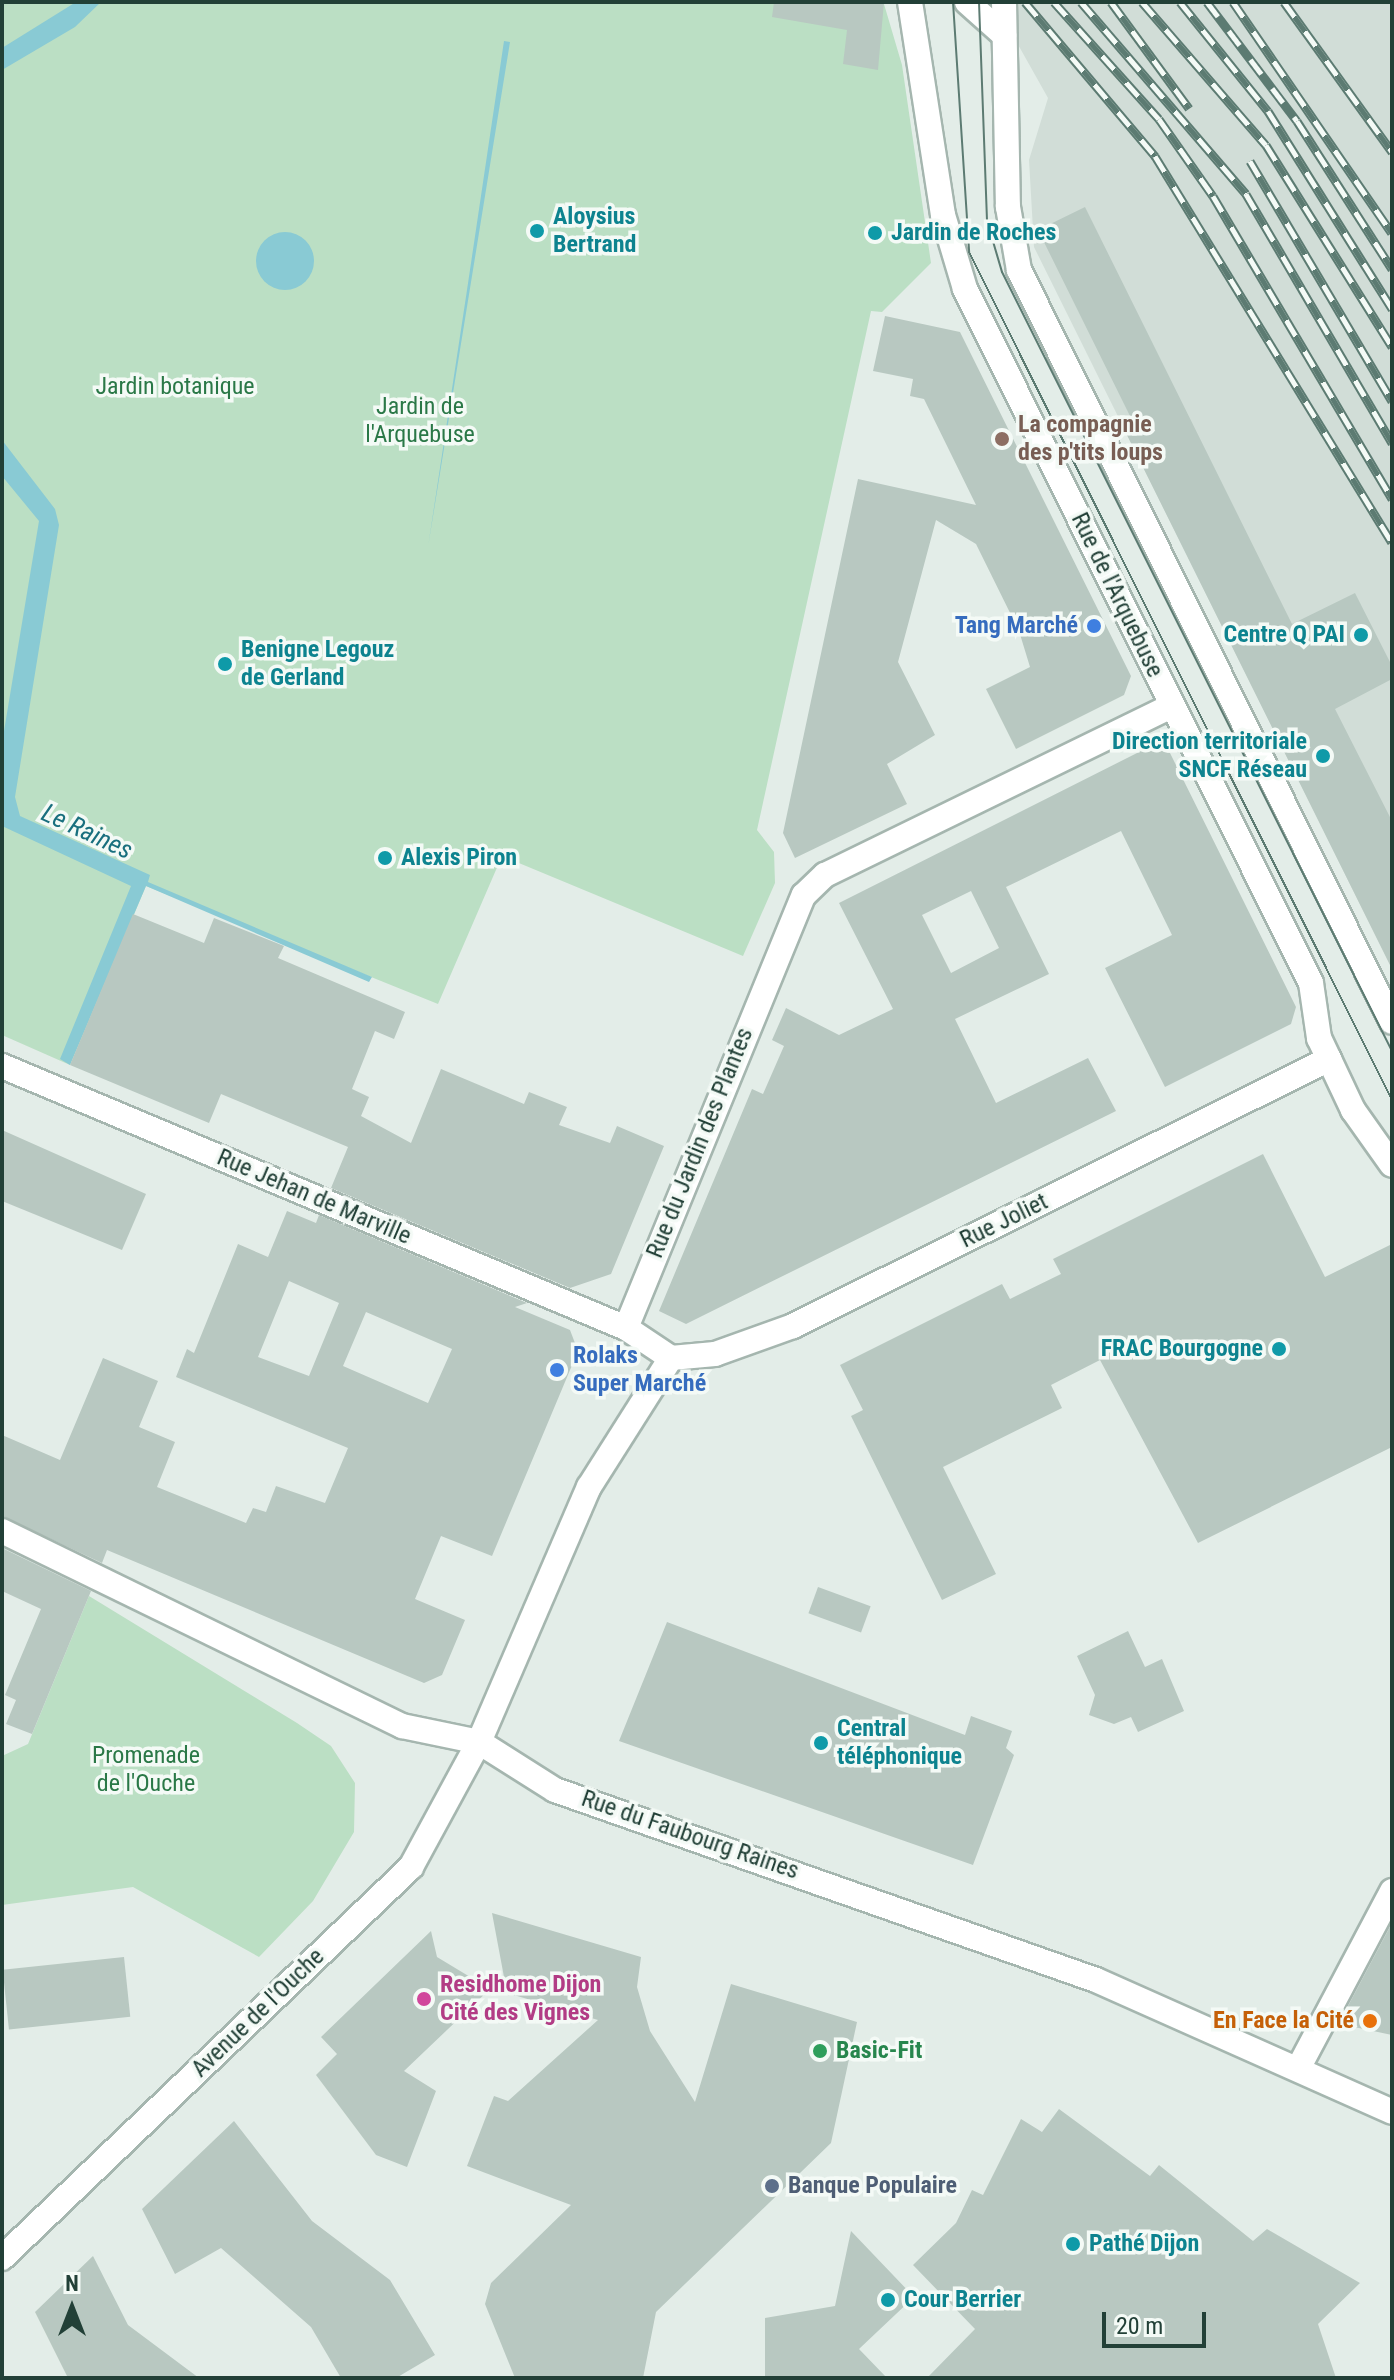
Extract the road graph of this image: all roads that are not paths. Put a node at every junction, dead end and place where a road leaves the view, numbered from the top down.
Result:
1 (910, 2) edge
2 (967, 2) edge
3 (1004, 2) edge
4 (1004, 35) junction
5 (1172, 706) junction
6 (1392, 1022) edge
7 (1329, 1059) junction
8 (2, 1066) edge
9 (1392, 1165) edge
10 (626, 1328) junction
11 (671, 1358) junction
12 (2, 1531) edge
13 (479, 1742) junction
14 (1392, 1891) edge
15 (1300, 2065) junction
16 (1392, 2112) edge
17 (2, 2258) edge

1 - 5 street, Rue de l'Arquebuse
2 - 4 street
3 - 4 street
4 - 6 street
5 - 7 street, Rue de l'Arquebuse
5 - 10 street, Rue du Jardin des Plantes
7 - 9 street, Rue de l'Arquebuse
7 - 11 street, Rue Joliet
8 - 10 street, Rue Jehan de Marville
10 - 11 street
11 - 13 street
12 - 13 street, Rue du Faubourg Raines
13 - 15 street, Rue du Faubourg Raines
13 - 17 street, Avenue de l'Ouche
14 - 15 street
15 - 16 street, Rue du Faubourg Raines

